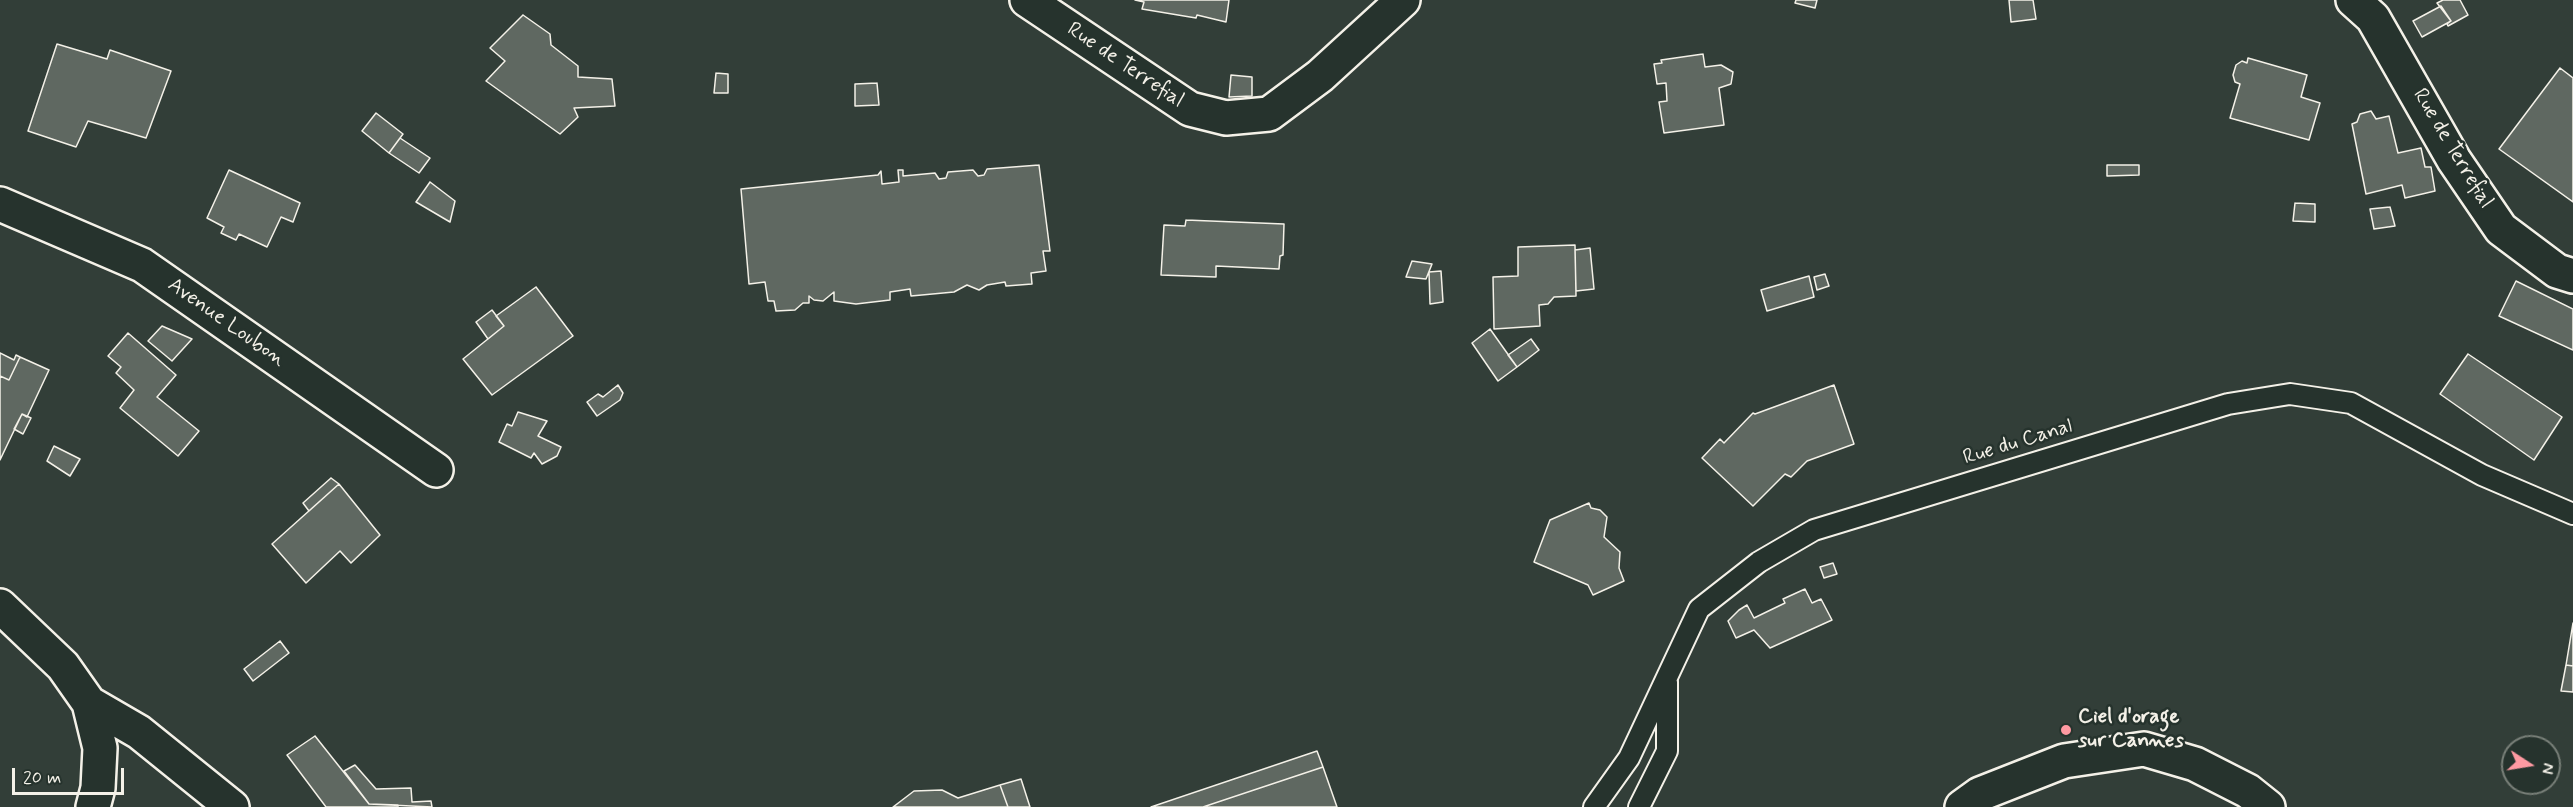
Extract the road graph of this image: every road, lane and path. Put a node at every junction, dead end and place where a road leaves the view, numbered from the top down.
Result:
1 (1027, 0) edge
2 (1403, 0) edge
3 (2353, 0) edge
4 (0, 204) edge
5 (2573, 276) edge
6 (436, 470) dead end
7 (2573, 514) edge
8 (0, 606) edge
9 (1667, 676) junction
10 (89, 704) junction
11 (2251, 802) edge
12 (93, 807) edge
13 (232, 807) edge
14 (1594, 807) edge
15 (1639, 807) edge
16 (1962, 807) edge

1 - 2 street, Rue de Terrefial
3 - 5 street, Rue de Terrefial
4 - 6 street, Avenue Loubon
7 - 9 lane, Rue du Canal
8 - 10 street
9 - 14 lane, Rue du Canal
9 - 15 lane
10 - 12 street
10 - 13 street
11 - 16 street

